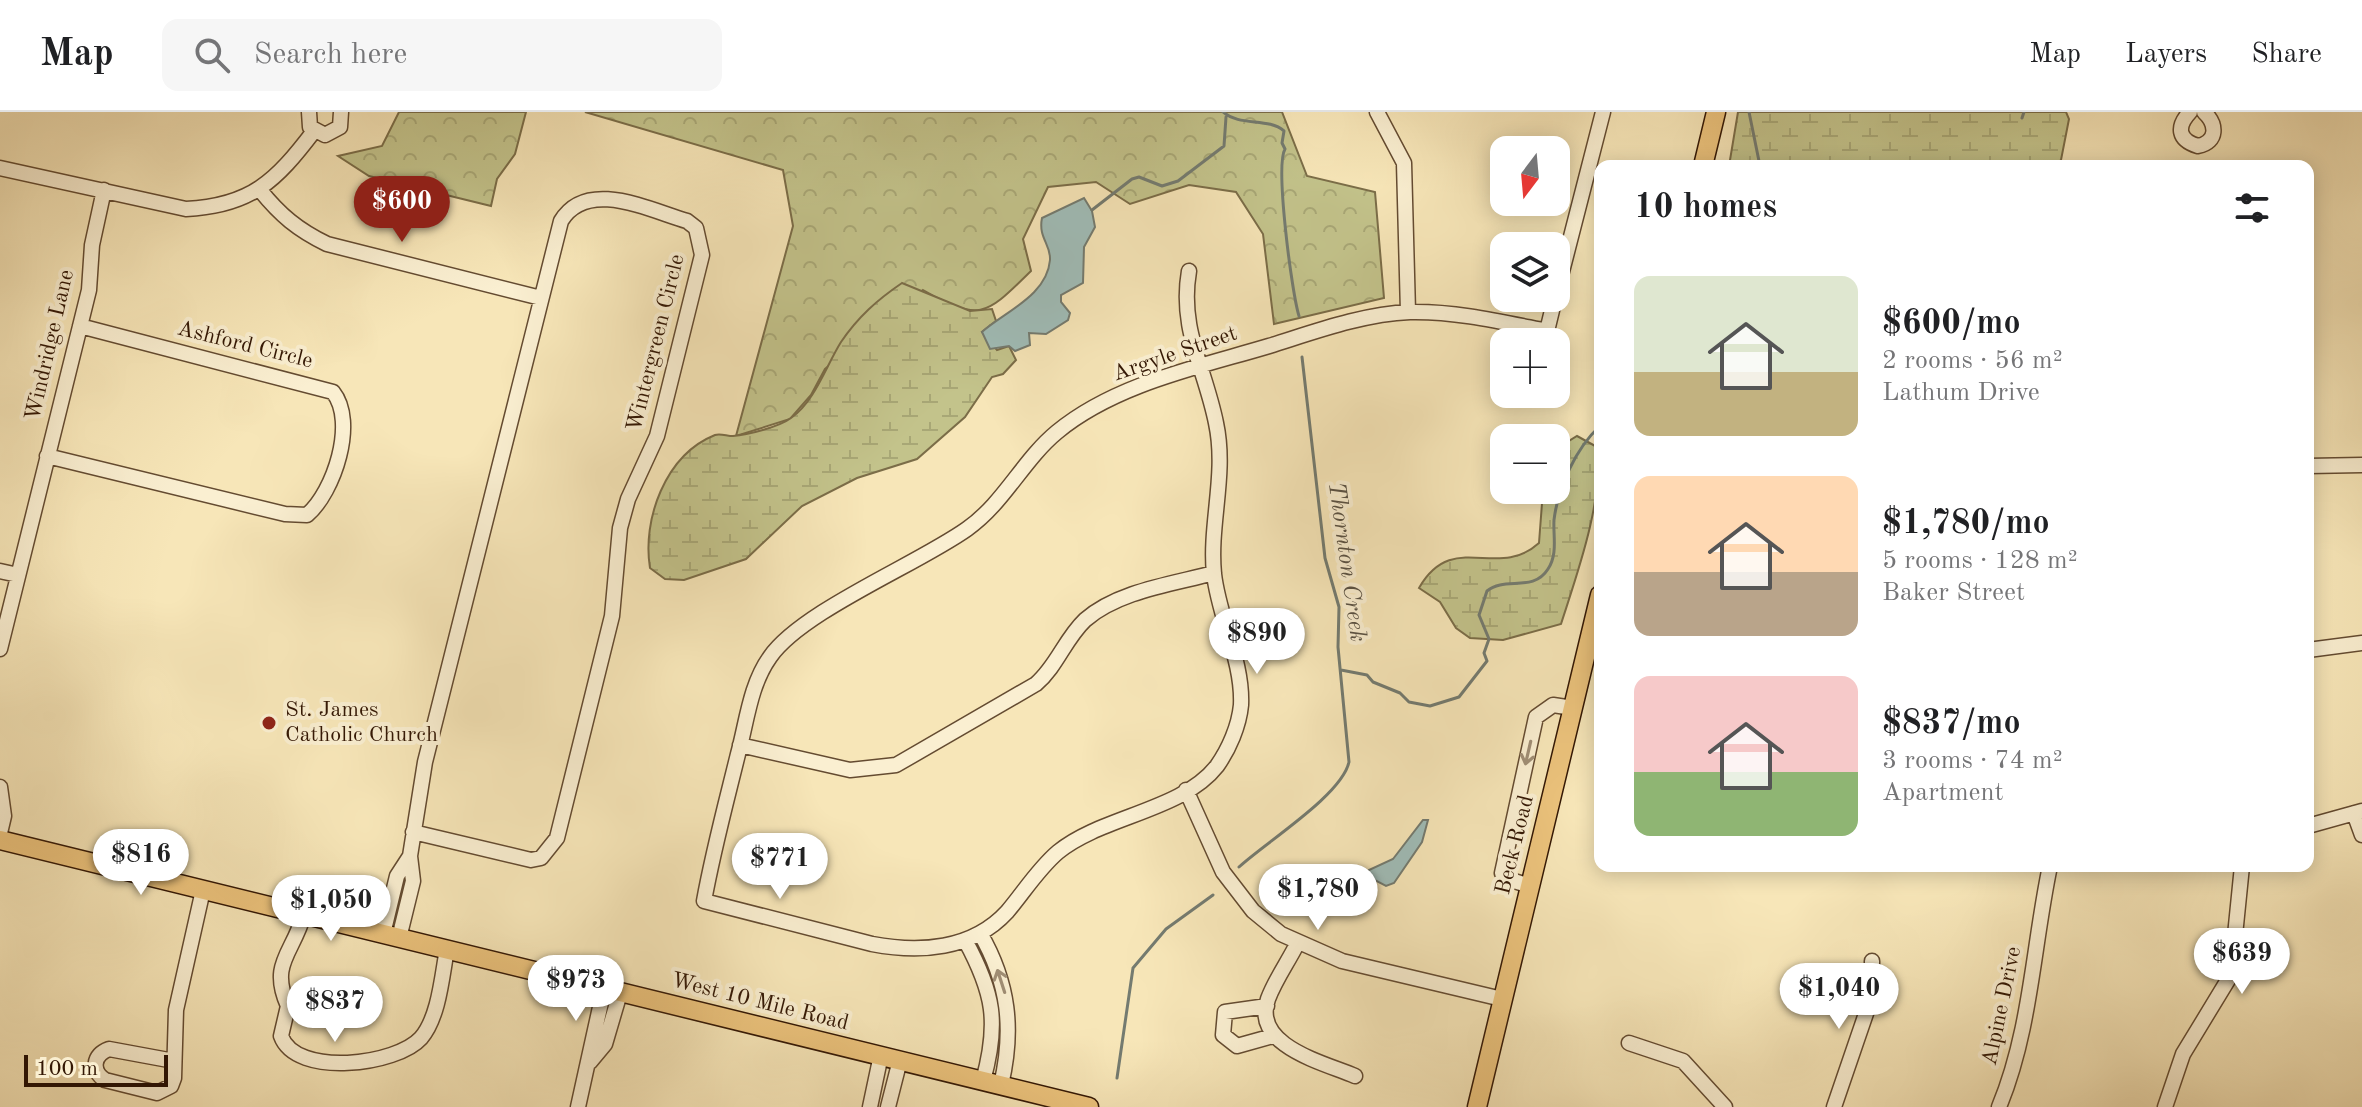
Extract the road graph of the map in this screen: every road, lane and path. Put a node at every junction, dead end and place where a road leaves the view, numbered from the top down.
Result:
1 (309, 112) edge
2 (341, 112) edge
3 (1377, 112) edge
4 (1603, 112) edge
5 (1716, 112) edge
6 (2190, 112) edge
7 (2204, 112) edge
8 (314, 131) junction
9 (1704, 160) edge
10 (0, 168) edge
11 (104, 190) junction
12 (260, 190) junction
13 (1570, 242) edge
14 (1189, 271) dead end
15 (541, 298) junction
16 (1408, 312) junction
17 (1552, 312) edge
18 (80, 326) junction
19 (1200, 367) junction
20 (47, 456) junction
21 (2362, 465) edge
22 (2314, 466) edge
23 (0, 571) edge
24 (1214, 573) junction
25 (18, 575) junction
26 (1594, 639) edge
27 (2362, 643) edge
28 (0, 649) edge
29 (2314, 649) edge
30 (1573, 708) junction
31 (740, 745) junction
32 (0, 787) edge
33 (1186, 790) junction
34 (2358, 812) edge
35 (2314, 824) edge
36 (413, 832) junction
37 (0, 833) edge
38 (2362, 835) edge
39 (0, 840) edge
40 (2049, 872) edge
41 (2241, 872) edge
42 (1530, 886) junction
43 (203, 890) junction
44 (304, 914) junction
45 (980, 933) junction
46 (391, 936) junction
47 (965, 940) junction
48 (1297, 944) junction
49 (447, 949) junction
50 (1872, 961) dead end
51 (612, 991) junction
52 (1502, 999) junction
53 (1267, 1006) junction
54 (1002, 1016) junction
55 (1273, 1036) junction
56 (1629, 1043) dead end
57 (881, 1055) junction
58 (900, 1060) junction
59 (174, 1061) junction
60 (1355, 1076) dead end
61 (992, 1083) junction
62 (578, 1107) edge
63 (870, 1107) edge
64 (888, 1107) edge
65 (1089, 1107) edge
66 (1477, 1107) edge
67 (1725, 1107) edge
68 (1834, 1107) edge
69 (1999, 1107) edge
70 (2165, 1107) edge

1 - 8 street
2 - 8 street
3 - 16 street
4 - 13 street, Argyle Street
5 - 9 main road
6 - 7 street
8 - 12 street
10 - 11 street
11 - 12 street
11 - 18 street, Windridge Lane
12 - 15 street
14 - 19 street
15 - 36 street, Wintergreen Circle
15 - 36 street, Wintergreen Circle
16 - 17 street, Argyle Street
16 - 19 street, Argyle Street
18 - 20 street, Windridge Lane
18 - 20 street, Ashford Circle
19 - 24 street
19 - 31 street, Argyle Street
20 - 25 street, Windridge Lane
21 - 22 street
23 - 25 street
24 - 31 street
24 - 33 street
25 - 28 street, Windridge Lane
26 - 30 main road, Beck Road
27 - 29 street
30 - 42 main road, Beck Road
30 -> 42 street
31 - 47 street, Argyle Street
32 - 37 street
33 - 45 street
33 - 48 street
34 - 35 street
34 - 38 street
36 - 46 street, Wintergreen Circle
39 - 43 main road, West 10 Mile Road
40 - 69 street, Alpine Drive
41 - 70 street
42 - 52 main road, Beck Road
43 - 44 main road, West 10 Mile Road
43 - 59 street
44 - 46 main road, West 10 Mile Road
44 - 49 street
45 - 47 street
54 -> 45 street
46 - 49 main road, West 10 Mile Road
47 - 54 street
48 - 52 street
48 - 53 street
49 - 51 main road, West 10 Mile Road
50 - 68 street
51 - 57 main road, West 10 Mile Road
51 - 62 street
52 - 66 main road, Beck Road
53 - 55 street
53 - 55 street
54 - 61 street
55 - 60 street
56 - 67 street
57 - 58 main road, West 10 Mile Road
57 - 63 street
58 - 61 main road, West 10 Mile Road
58 - 64 street
59 - 59 street
61 - 65 main road, West 10 Mile Road

